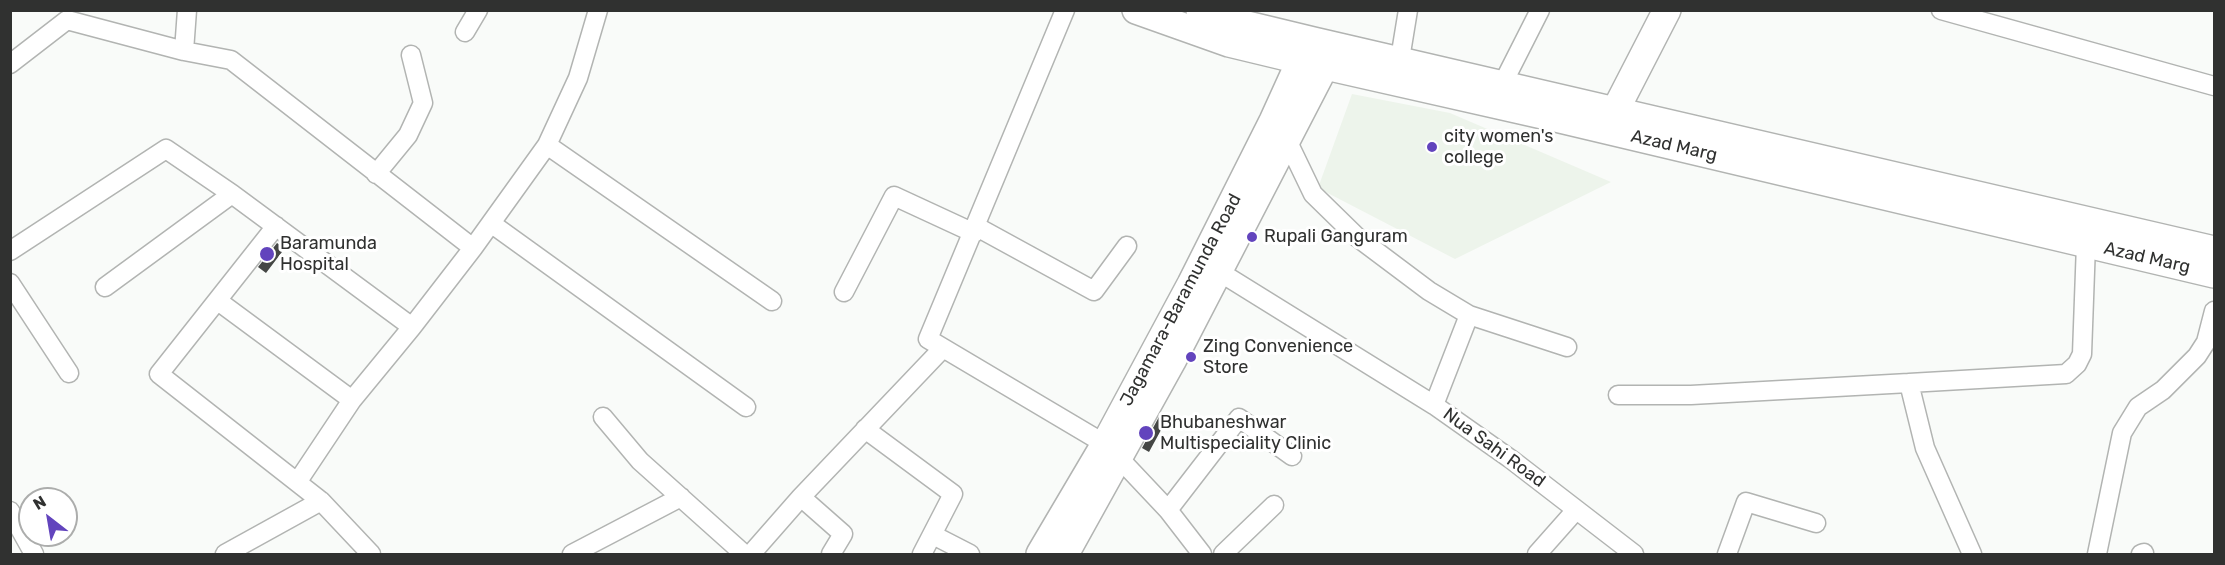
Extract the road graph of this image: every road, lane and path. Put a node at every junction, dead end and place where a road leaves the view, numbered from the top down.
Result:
1 (187, 10) edge
2 (478, 10) edge
3 (598, 10) edge
4 (1065, 10) edge
5 (1136, 10) edge
6 (1200, 10) edge
7 (1408, 10) edge
8 (1416, 10) edge
9 (1540, 10) edge
10 (1667, 10) edge
11 (1941, 10) edge
12 (465, 32) dead end
13 (1402, 48) junction
14 (184, 51) junction
15 (1318, 53) junction
16 (411, 55) dead end
17 (10, 64) edge
18 (1503, 84) junction
19 (2214, 86) edge
20 (1615, 111) junction
21 (1287, 140) junction
22 (547, 145) junction
23 (376, 174) junction
24 (232, 194) junction
25 (492, 224) junction
26 (276, 226) junction
27 (975, 230) junction
28 (2086, 244) junction
29 (1127, 246) dead end
30 (473, 248) junction
31 (2214, 250) edge
32 (10, 251) edge
33 (1218, 271) junction
34 (2214, 274) edge
35 (10, 283) edge
36 (105, 288) dead end
37 (844, 292) dead end
38 (218, 301) junction
39 (772, 301) dead end
40 (2214, 311) edge
41 (1468, 315) junction
42 (412, 327) junction
43 (1567, 347) dead end
44 (943, 348) junction
45 (2210, 349) edge
46 (69, 373) dead end
47 (1909, 383) junction
48 (1618, 395) dead end
49 (352, 400) junction
50 (1434, 405) junction
51 (746, 407) dead end
52 (603, 417) dead end
53 (865, 429) junction
54 (1112, 451) junction
55 (1292, 456) dead end
56 (298, 481) junction
57 (681, 497) junction
58 (801, 497) junction
59 (321, 501) junction
60 (1274, 505) dead end
61 (1168, 510) junction
62 (1576, 510) junction
63 (10, 511) edge
64 (1816, 523) dead end
65 (933, 535) junction
66 (970, 554) edge
67 (34, 555) edge
68 (225, 555) edge
69 (371, 555) edge
70 (572, 555) edge
71 (744, 555) edge
72 (751, 555) edge
73 (831, 555) edge
74 (922, 555) edge
75 (1040, 555) edge
76 (1065, 555) edge
77 (1202, 555) edge
78 (1223, 555) edge
79 (1537, 555) edge
80 (1634, 555) edge
81 (1727, 555) edge
82 (1972, 555) edge
83 (2097, 555) edge

1 - 14 street
2 - 12 street
3 - 22 street
4 - 27 street
5 - 15 street, Azad Marg
6 - 15 street, Azad Marg
7 - 13 street
8 - 13 street
9 - 18 street
10 - 20 street
11 - 19 street
13 - 15 street, Azad Marg
13 - 18 street, Azad Marg
14 - 17 street
14 - 23 street
15 - 21 street, Jagamara-Baramunda Road
15 - 28 street, Azad Marg
15 - 54 street, Jagamara-Baramunda Road
16 - 23 street
18 - 20 street, Azad Marg
20 - 31 street, Azad Marg
21 - 33 street, Jagamara-Baramunda Road
21 - 41 street
22 - 25 street
22 - 39 street
23 - 30 street
24 - 26 street
24 - 32 street
24 - 36 street
25 - 30 street
25 - 51 street
26 - 38 street
26 - 42 street
27 - 29 street
27 - 37 street
27 - 44 street
28 - 34 street, Azad Marg
28 - 47 street
30 - 42 street
33 - 50 street
33 - 54 street, Jagamara-Baramunda Road
35 - 46 street
38 - 49 street
38 - 56 street
40 - 45 street
41 - 43 street
41 - 50 street, Nua Sahi Road
42 - 49 street
44 - 53 street
44 - 54 street
45 - 83 street
47 - 48 street
47 - 82 street
49 - 56 street
50 - 62 street, Nua Sahi Road
52 - 57 street
53 - 58 street
53 - 65 street
54 - 61 street
54 - 75 street, Jagamara-Baramunda Road
54 - 76 street, Jagamara-Baramunda Road
55 - 61 street
56 - 59 street
57 - 70 street
57 - 71 street
58 - 72 street
58 - 73 street
59 - 68 street
59 - 69 street
60 - 78 street
61 - 77 street
62 - 79 street
62 - 80 street, Nua Sahi Road
63 - 67 street
64 - 81 street
65 - 66 street
65 - 74 street

